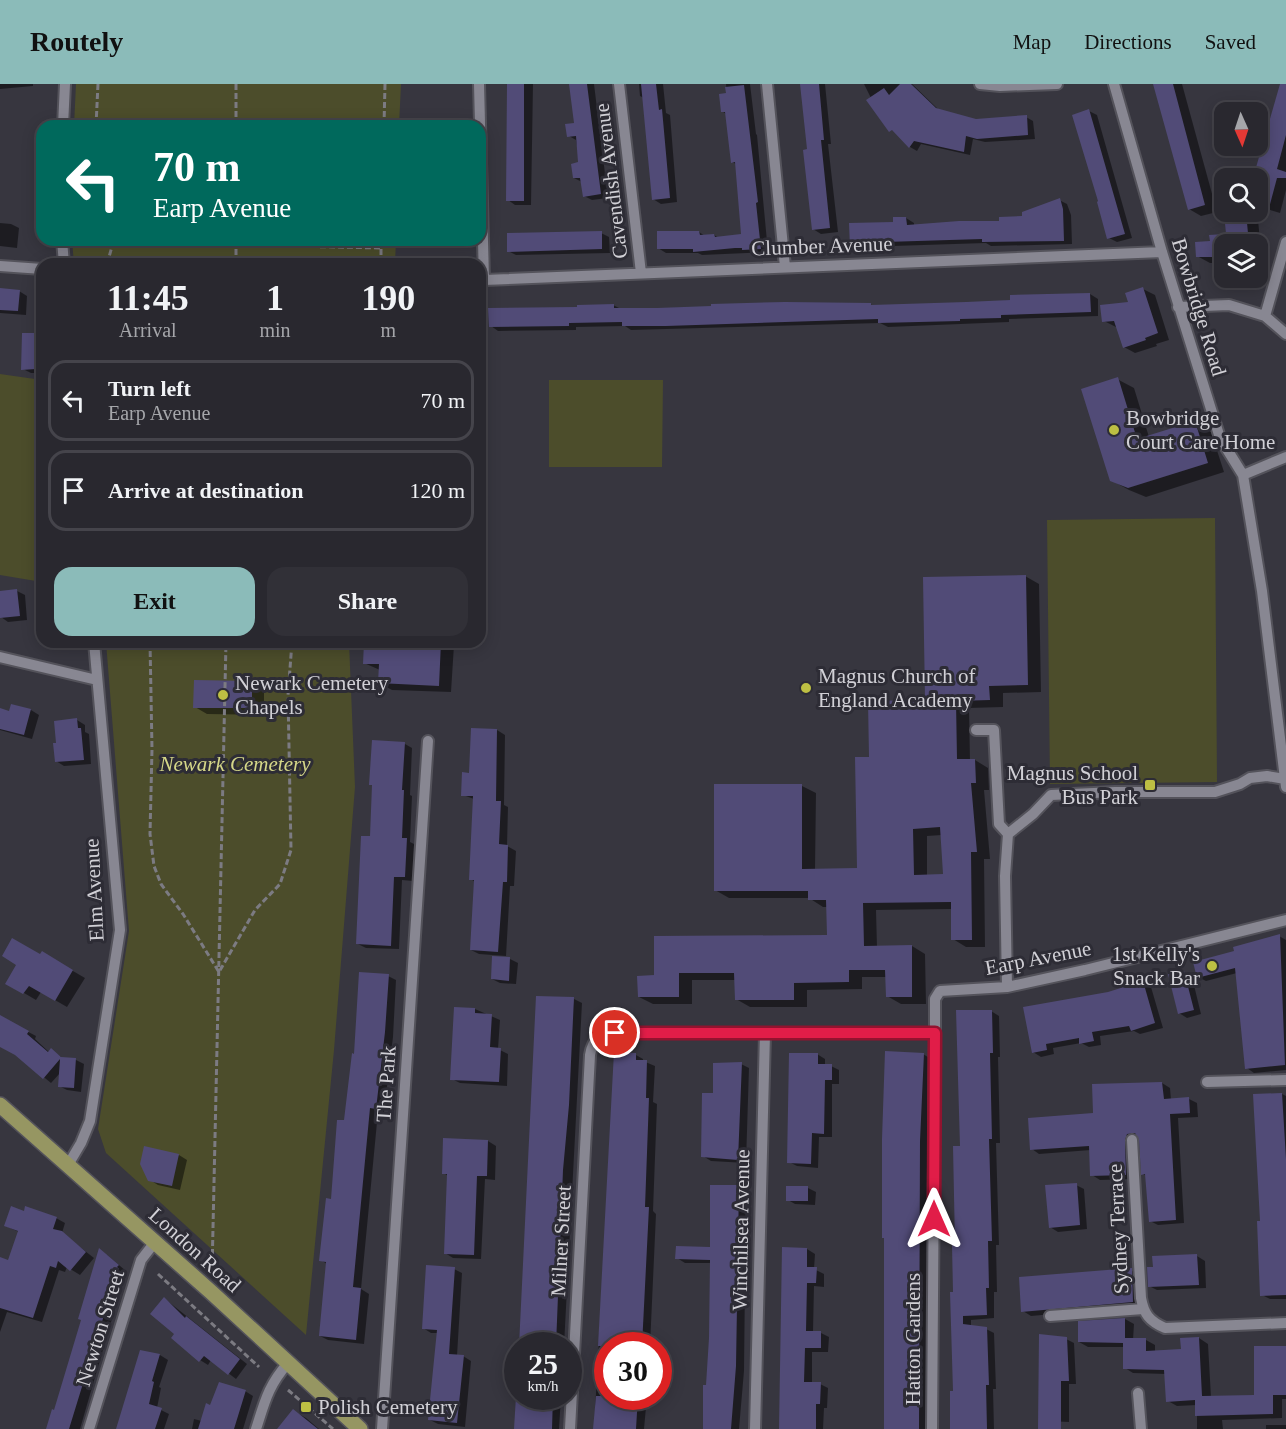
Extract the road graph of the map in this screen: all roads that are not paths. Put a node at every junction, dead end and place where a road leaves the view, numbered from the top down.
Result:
1 (65, 84) edge
2 (479, 84) edge
3 (619, 84) edge
4 (767, 84) edge
5 (980, 84) edge
6 (1057, 84) edge
7 (1114, 84) edge
8 (63, 120) edge
9 (480, 120) edge
10 (1286, 242) edge
11 (1162, 252) junction
12 (0, 266) edge
13 (785, 267) junction
14 (36, 269) edge
15 (641, 273) junction
16 (486, 280) edge
17 (1178, 307) junction
18 (1265, 316) junction
19 (1286, 334) edge
20 (1286, 457) edge
21 (1243, 475) junction
22 (94, 648) edge
23 (0, 657) edge
24 (97, 680) junction
25 (976, 729) dead end
26 (428, 741) dead end
27 (1286, 783) edge
28 (1008, 834) junction
29 (1286, 920) edge
30 (1007, 987) junction
31 (765, 1033) junction
32 (935, 1033) junction
33 (1286, 1080) edge
34 (1207, 1082) dead end
35 (0, 1105) edge
36 (1132, 1140) dead end
37 (68, 1165) junction
38 (154, 1242) junction
39 (1143, 1309) junction
40 (1050, 1316) dead end
41 (1286, 1323) edge
42 (288, 1363) junction
43 (1138, 1393) dead end
44 (89, 1429) edge
45 (256, 1429) edge
46 (360, 1429) edge
47 (382, 1429) edge
48 (570, 1429) edge
49 (755, 1429) edge
50 (932, 1429) edge
51 (1141, 1429) edge

1 - 8 street
2 - 9 street, Clumber Avenue
3 - 15 street, Cavendish Avenue
4 - 13 street
5 - 6 street
7 - 11 street, Bowbridge Road
10 - 18 street
11 - 13 street, Clumber Avenue
11 - 17 street, Bowbridge Road
12 - 14 street
13 - 15 street, Clumber Avenue
15 - 16 street, Clumber Avenue
17 - 18 street
17 - 21 street, Bowbridge Road
18 - 19 street
20 - 21 street
21 - 27 street, Bowbridge Road
22 - 24 street, Elm Avenue
23 - 24 street
24 - 37 street, Elm Avenue
25 - 28 street
26 - 47 street, The Park
27 - 28 street
28 - 30 street
29 - 30 street, Earp Avenue
30 - 32 street, Earp Avenue
31 - 32 street
31 - 48 street, Milner Street
31 - 49 street, Winchilsea Avenue
32 - 50 street, Hatton Gardens
33 - 34 street
35 - 37 main road, London Road
36 - 39 street, Sydney Terrace
37 - 38 main road, London Road
38 - 42 main road, London Road
38 - 44 street, Newton Street
39 - 40 street
39 - 41 street, Sydney Terrace
42 - 45 street
42 - 46 main road, London Road
43 - 51 street

